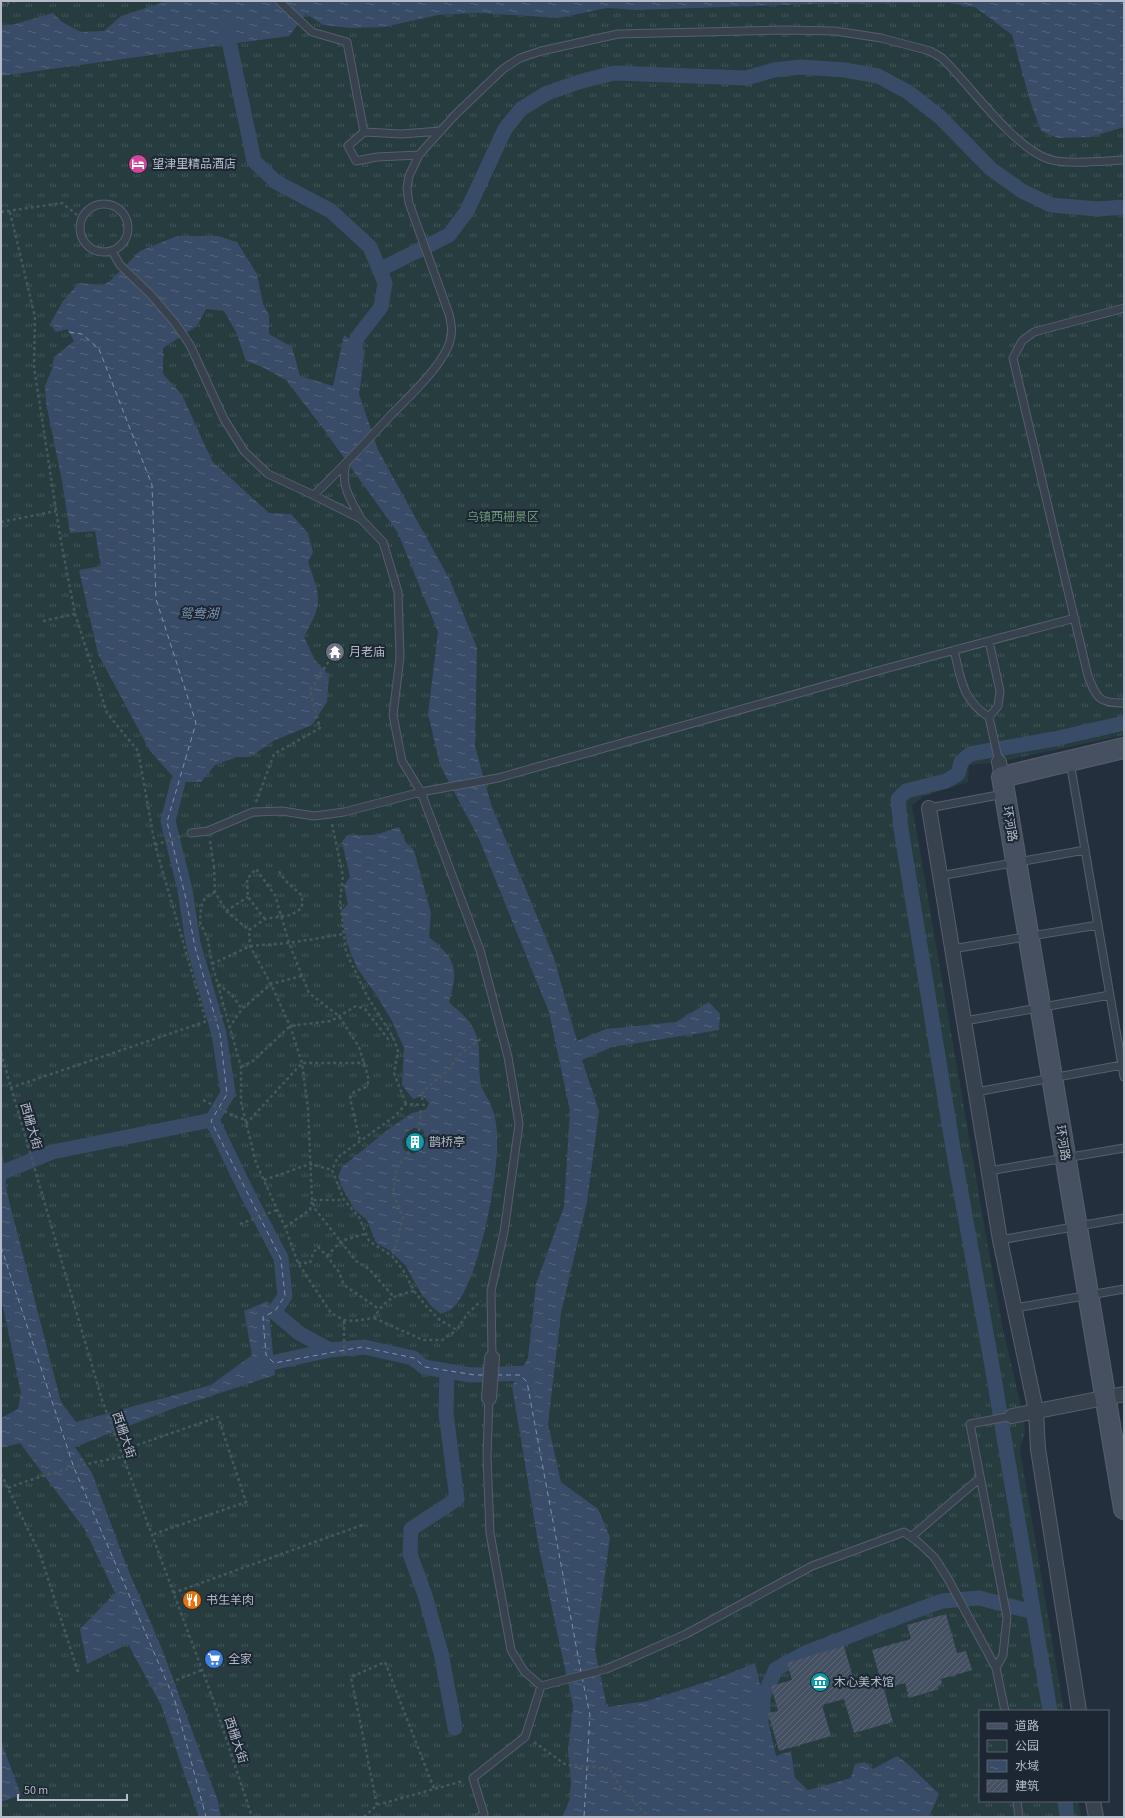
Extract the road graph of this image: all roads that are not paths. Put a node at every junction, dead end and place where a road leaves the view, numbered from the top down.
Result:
1 (279, 1) edge
2 (441, 131) junction
3 (364, 132) junction
4 (419, 155) junction
5 (1124, 160) edge
6 (112, 251) junction
7 (1124, 308) edge
8 (346, 464) junction
9 (314, 495) junction
10 (362, 519) junction
11 (1075, 618) junction
12 (989, 641) junction
13 (954, 650) junction
14 (1124, 703) edge
15 (989, 717) junction
16 (1124, 748) edge
17 (1070, 761) junction
18 (1002, 778) junction
19 (421, 792) junction
20 (929, 808) joint
21 (190, 833) road end
22 (1085, 850) junction
23 (1016, 863) junction
24 (940, 876) junction
25 (1098, 925) junction
26 (1028, 936) junction
27 (952, 948) junction
28 (1110, 995) junction
29 (1040, 1008) junction
30 (965, 1021) junction
31 (1122, 1065) junction
32 (1124, 1077) edge
33 (1052, 1078) junction
34 (976, 1092) junction
35 (1124, 1148) edge
36 (1065, 1158) junction
37 (989, 1171) junction
38 (1124, 1218) edge
39 (1076, 1226) junction
40 (1000, 1240) junction
41 (1124, 1289) edge
42 (1088, 1295) junction
43 (1014, 1308) junction
44 (492, 1358) joint
45 (1114, 1396) edge
46 (489, 1398) joint
47 (1036, 1411) junction
48 (1012, 1416) joint
49 (980, 1478) junction
50 (1124, 1509) edge
51 (911, 1537) junction
52 (996, 1668) junction
53 (541, 1686) junction
54 (1005, 1710) edge
55 (1079, 1710) edge
56 (1017, 1802) edge
57 (1093, 1802) edge
58 (479, 1817) edge
59 (1019, 1817) edge
60 (1096, 1817) edge

1 - 3 lane
2 - 3 lane
2 - 4 lane
2 - 5 lane
3 - 4 lane
4 - 8 lane
6 - 6 lane
6 - 9 lane
7 - 11 lane
8 - 9 lane
8 - 10 lane
9 - 10 lane
10 - 19 lane
11 - 12 lane
11 - 14 lane
12 - 13 lane
12 - 15 lane
13 - 15 lane
13 - 19 lane
15 - 18 lane
16 - 17 street
17 - 18 street
17 - 22 lane
18 - 20 lane
18 - 23 street, 环河路
19 - 21 lane
19 - 44 lane
20 - 24 street
22 - 23 lane
22 - 25 lane
23 - 24 lane
23 - 26 street, 环河路
24 - 27 street
25 - 26 lane
25 - 28 lane
26 - 27 lane
26 - 29 street, 环河路
27 - 30 street
28 - 29 lane
28 - 31 lane
29 - 30 lane
29 - 33 street, 环河路
30 - 34 street
31 - 32 lane
31 - 33 lane
33 - 34 lane
33 - 36 street, 环河路
34 - 37 street
35 - 36 lane
36 - 37 lane
36 - 39 street, 环河路
37 - 40 street
38 - 39 lane
39 - 40 lane
39 - 42 street, 环河路
40 - 43 street
41 - 42 lane
42 - 43 lane
42 - 45 street, 环河路
43 - 47 street
44 - 46 street
45 - 47 street
45 - 50 street, 环河路
46 - 53 lane
47 - 48 street
47 - 55 street
48 - 49 lane
49 - 51 lane
49 - 52 lane
51 - 52 lane
51 - 53 lane
52 - 54 lane
53 - 58 lane
56 - 59 lane
57 - 60 street

